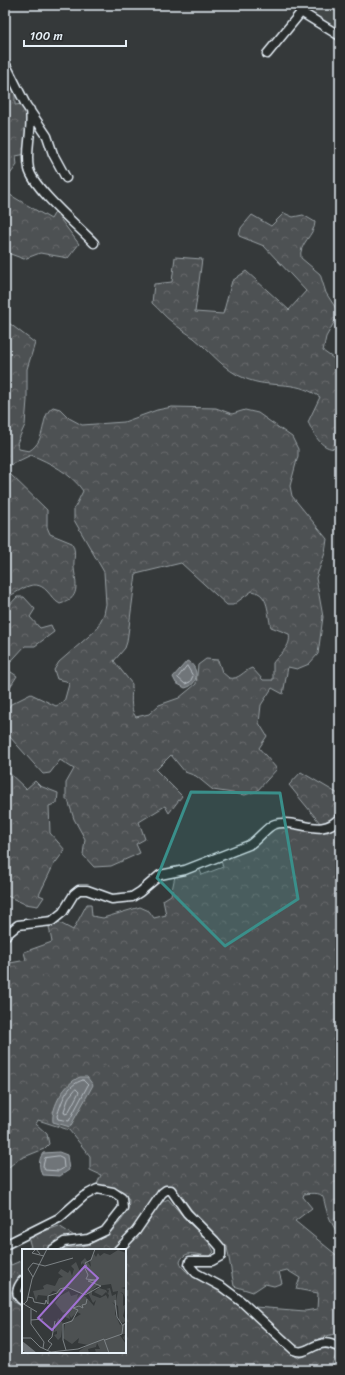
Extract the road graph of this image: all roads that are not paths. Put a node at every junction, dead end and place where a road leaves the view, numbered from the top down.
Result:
1 (304, 8) edge
2 (340, 36) edge
3 (267, 54) dead end
4 (5, 63) edge
5 (30, 110) junction
6 (66, 178) dead end
7 (94, 243) dead end
8 (340, 816) edge
9 (5, 936) edge
10 (5, 1245) edge
11 (54, 1249) edge
12 (119, 1249) edge
13 (22, 1281) edge
14 (22, 1300) edge
15 (340, 1348) edge

1 - 2 street
1 - 3 street
4 - 5 street
5 - 6 street
5 - 7 street
8 - 9 street
10 - 11 street
12 - 15 street
13 - 14 street

